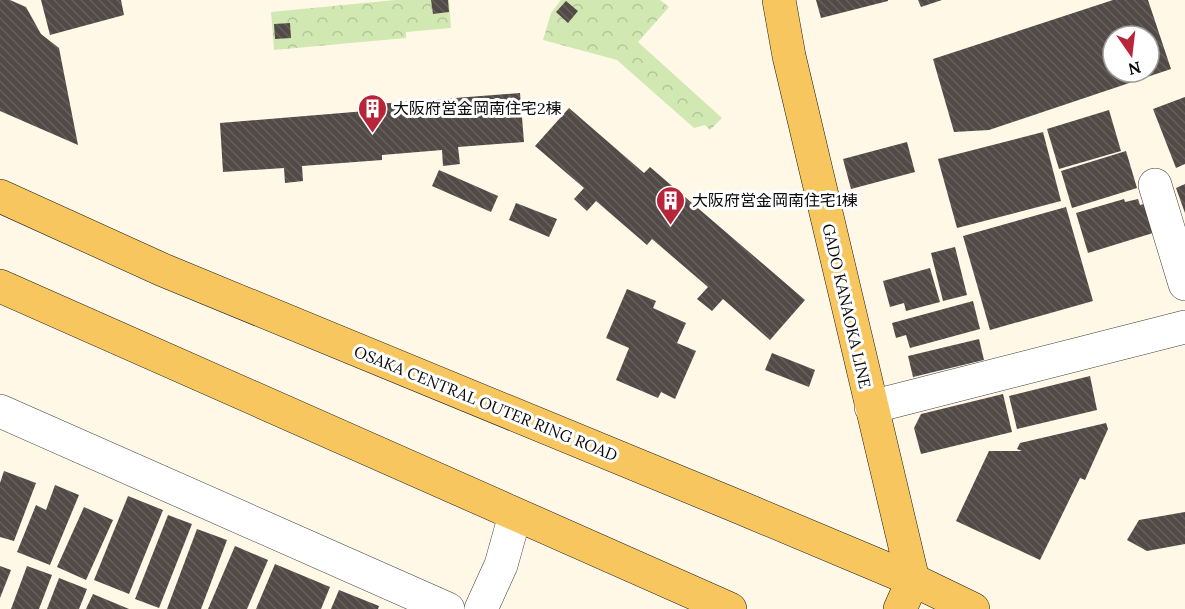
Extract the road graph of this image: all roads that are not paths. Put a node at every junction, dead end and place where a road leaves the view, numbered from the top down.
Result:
1 (779, 0) edge
2 (1155, 185) dead end
3 (0, 196) edge
4 (1185, 284) edge
5 (0, 286) edge
6 (1185, 327) edge
7 (871, 407) junction
8 (0, 411) edge
9 (515, 515) junction
10 (906, 595) edge
11 (448, 609) edge
12 (481, 609) edge
13 (730, 609) edge
14 (973, 609) edge

1 - 7 main road, GADO KANAOKA LINE
2 - 4 street
3 - 10 main road, OSAKA CENTRAL OUTER RING ROAD
5 - 9 main road
6 - 7 street
7 - 10 main road, GADO KANAOKA LINE
8 - 11 street
9 - 12 street
9 - 13 main road
10 - 14 main road, OSAKA CENTRAL OUTER RING ROAD

